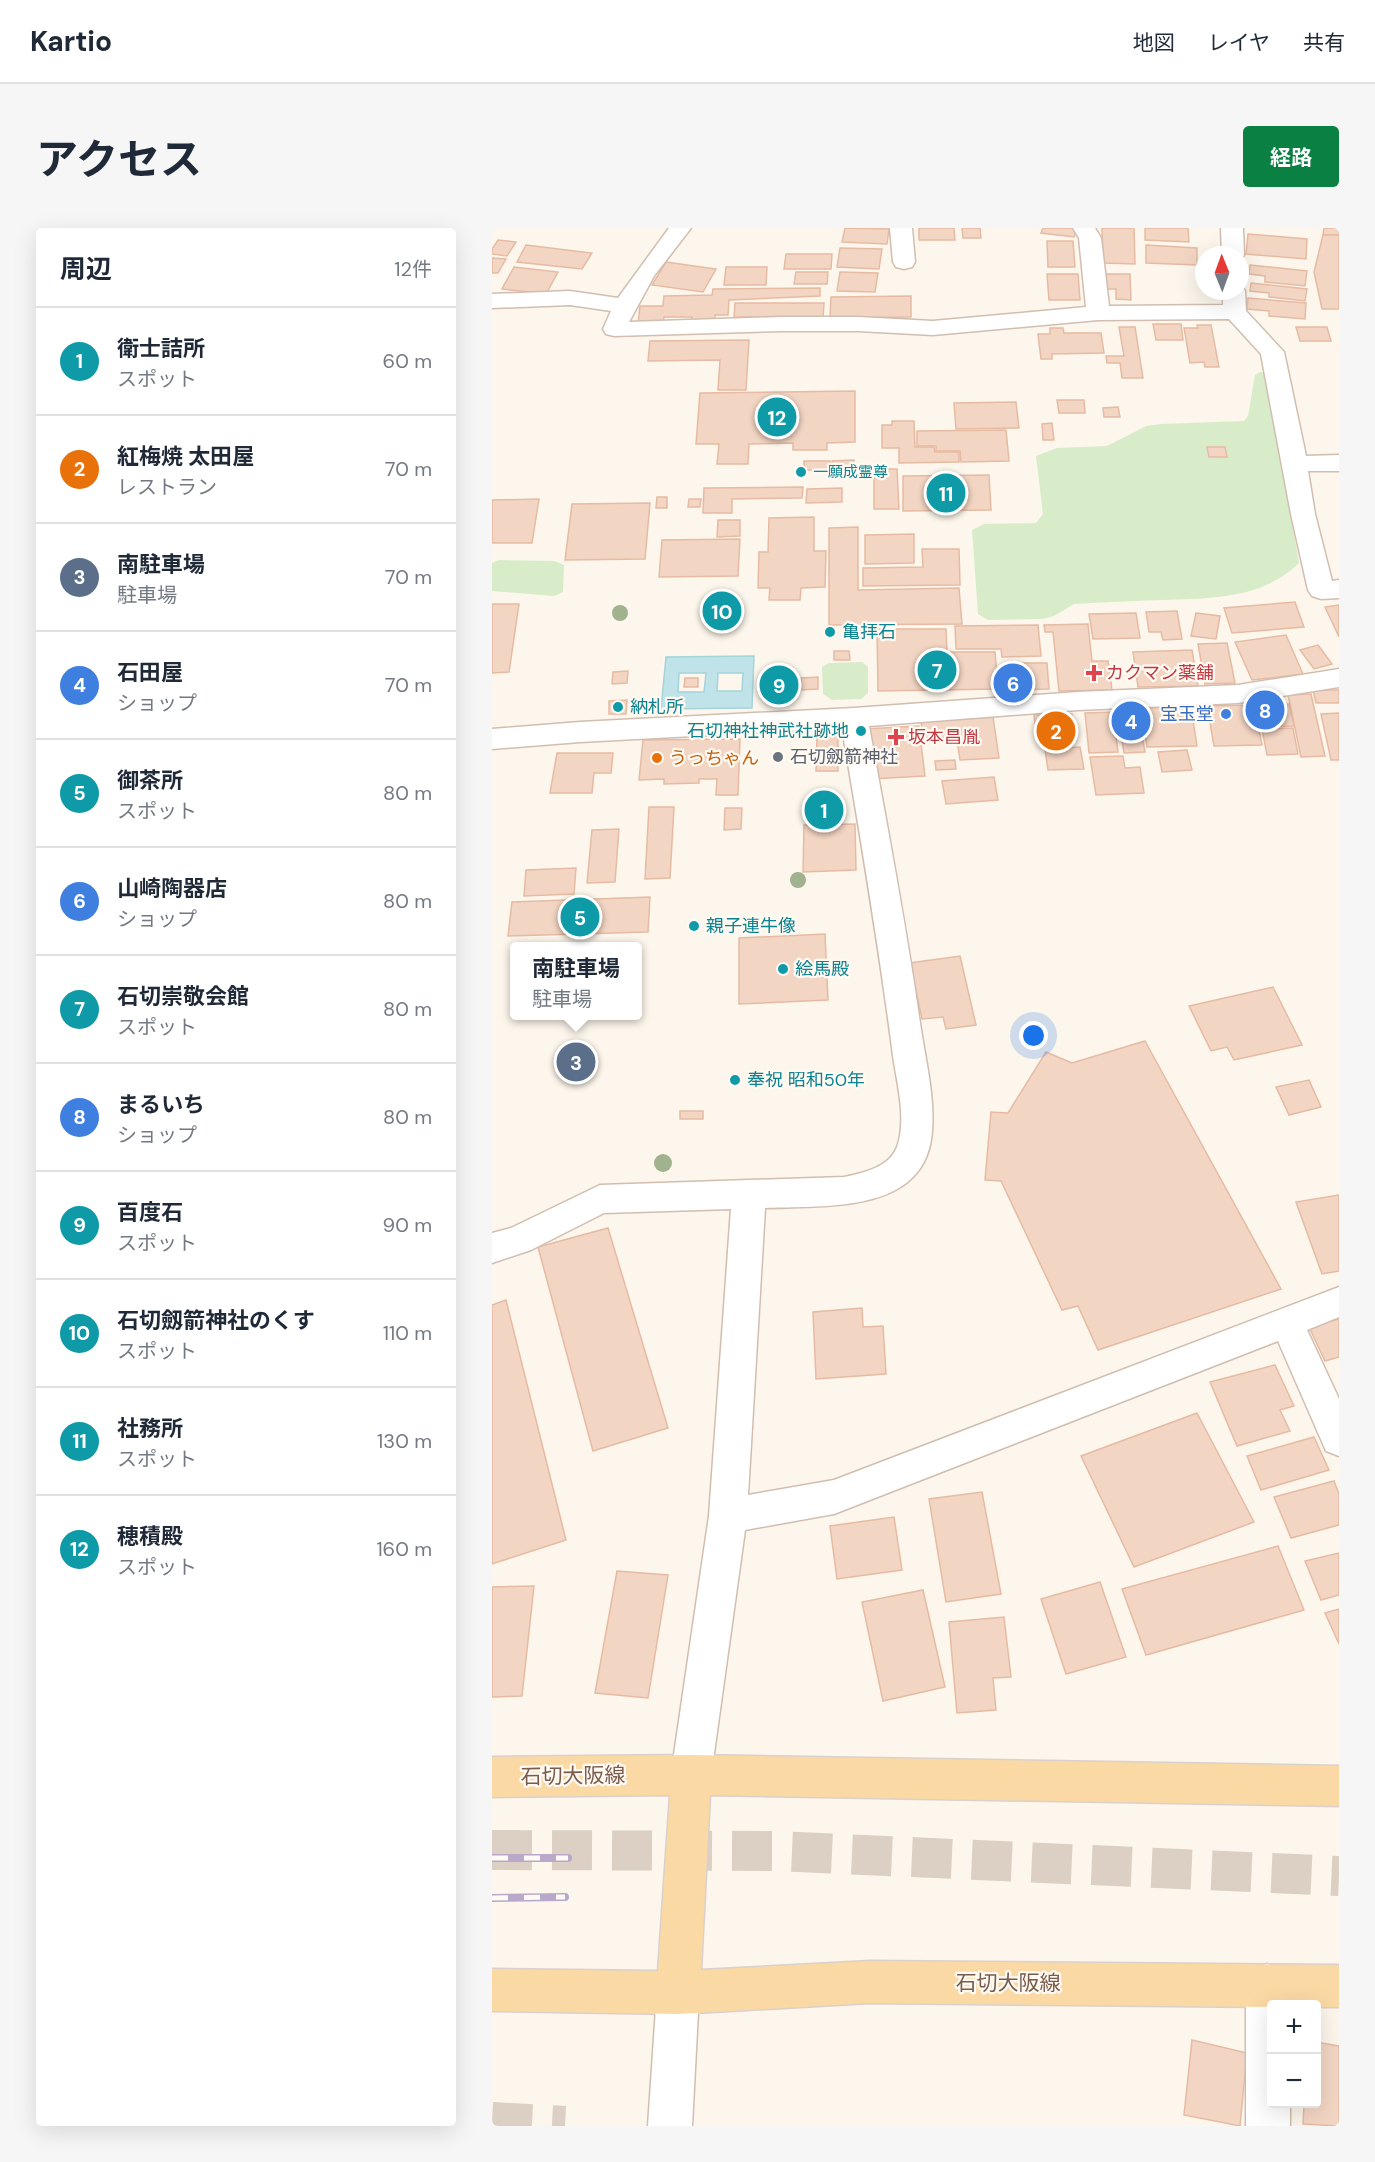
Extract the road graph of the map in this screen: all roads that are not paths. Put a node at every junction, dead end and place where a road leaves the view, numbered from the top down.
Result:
1 (680, 228) edge
2 (901, 228) edge
3 (1084, 228) edge
4 (1232, 228) edge
5 (1233, 246) edge
6 (904, 262) dead end
7 (1234, 301) edge
8 (492, 302) edge
9 (624, 306) junction
10 (1098, 313) junction
11 (1339, 463) edge
12 (1295, 464) junction
13 (1339, 589) edge
14 (1339, 678) edge
15 (854, 718) junction
16 (492, 739) edge
17 (748, 1194) junction
18 (492, 1248) edge
19 (1339, 1302) edge
20 (1287, 1323) junction
21 (1339, 1439) edge
22 (728, 1516) junction
23 (691, 1775) junction
24 (492, 1777) edge
25 (1339, 1786) edge
26 (1267, 1985) junction
27 (1339, 1986) edge
28 (492, 1990) edge
29 (678, 1993) junction
30 (670, 2126) edge
31 (1268, 2126) edge

1 - 9 street
2 - 6 street
3 - 10 street
4 - 5 street
7 - 10 street
7 - 12 street
8 - 9 street
9 - 10 street
11 - 12 street
12 - 13 street
14 - 15 street
15 - 16 street
15 - 17 street
17 - 18 street
17 - 22 street
19 - 20 street
20 - 21 street
20 - 22 street
22 - 23 street
23 - 24 main road, 石切大阪線
23 - 25 main road, 石切大阪線
23 - 29 main road
26 - 27 main road, 石切大阪線
26 - 29 main road, 石切大阪線
26 - 31 street
28 - 29 main road, 石切大阪線
29 - 30 street

